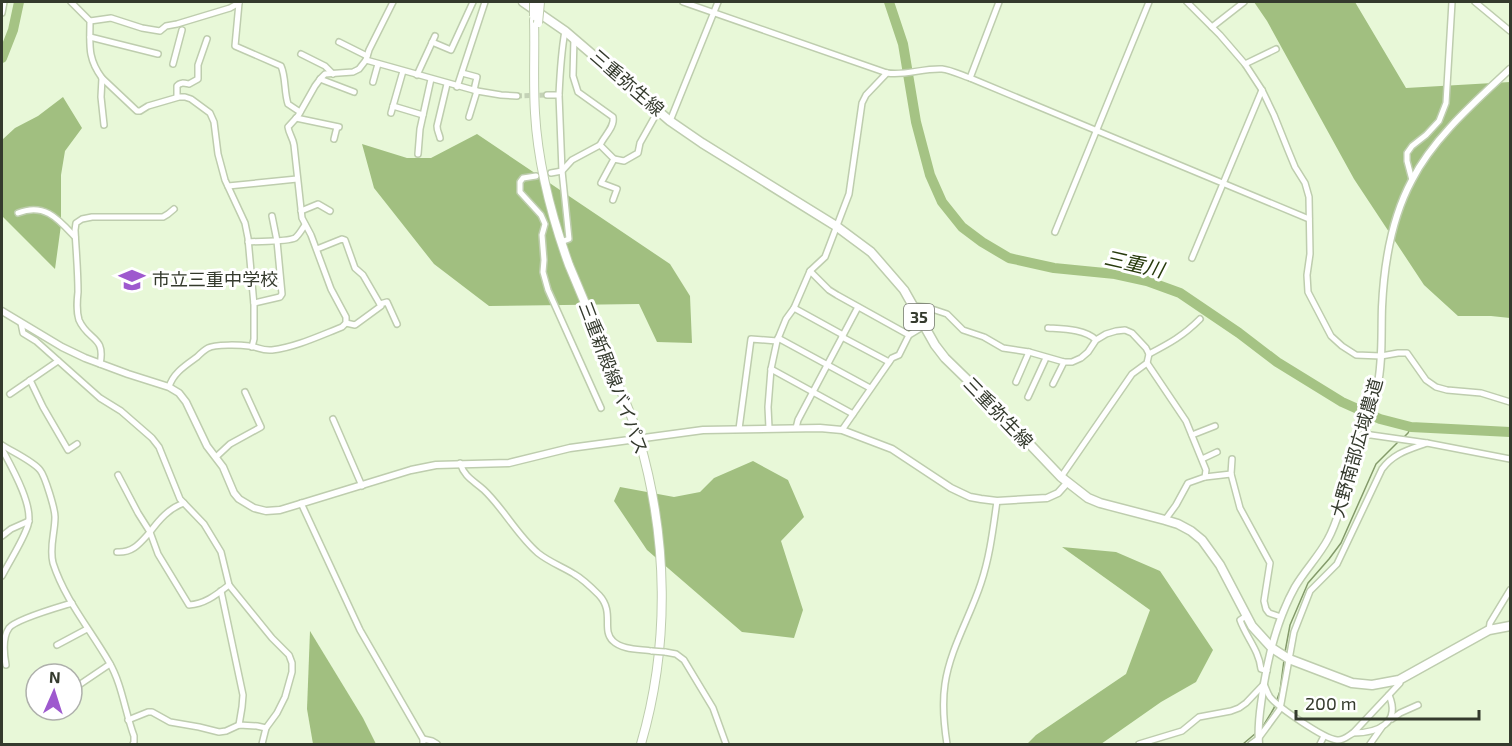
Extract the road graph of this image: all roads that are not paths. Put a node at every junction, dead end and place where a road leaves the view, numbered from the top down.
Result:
1 (4, 2) edge
2 (71, 2) edge
3 (239, 2) edge
4 (393, 2) edge
5 (473, 2) edge
6 (485, 2) edge
7 (523, 2) edge
8 (534, 2) edge
9 (540, 2) edge
10 (683, 2) edge
11 (718, 2) edge
12 (999, 2) edge
13 (1149, 2) edge
14 (1187, 2) edge
15 (1244, 2) edge
16 (1452, 2) edge
17 (1475, 2) edge
18 (2, 12) edge
19 (714, 13) junction
20 (90, 21) junction
21 (536, 22) junction
22 (1212, 27) junction
23 (182, 30) dead end
24 (565, 31) junction
25 (1510, 32) edge
26 (90, 37) junction
27 (574, 38) junction
28 (207, 39) dead end
29 (339, 42) dead end
30 (1276, 49) dead end
31 (158, 54) dead end
32 (301, 54) dead end
33 (367, 58) junction
34 (173, 64) dead end
35 (378, 64) junction
36 (1245, 64) junction
37 (1510, 69) edge
38 (403, 71) junction
39 (462, 73) junction
40 (887, 73) junction
41 (333, 74) junction
42 (417, 75) junction
43 (102, 78) junction
44 (970, 78) junction
45 (320, 79) junction
46 (431, 79) junction
47 (373, 82) dead end
48 (447, 84) junction
49 (458, 87) junction
50 (1262, 90) junction
51 (475, 91) junction
52 (354, 92) dead end
53 (548, 95) tunnel mouth
54 (559, 95) junction
55 (517, 96) tunnel mouth
56 (177, 97) junction
57 (393, 106) junction
58 (658, 111) junction
59 (391, 113) dead end
60 (298, 115) junction
61 (423, 115) junction
62 (469, 117) dead end
63 (670, 121) junction
64 (104, 125) dead end
65 (1095, 131) junction
66 (440, 138) dead end
67 (334, 139) dead end
68 (600, 145) junction
69 (418, 154) dead end
70 (614, 159) junction
71 (562, 171) junction
72 (551, 173) dead end
73 (536, 176) dead end
74 (297, 179) junction
75 (1412, 180) junction
76 (1222, 183) junction
77 (228, 186) junction
78 (613, 200) dead end
79 (174, 209) dead end
80 (301, 211) junction
81 (330, 211) dead end
82 (18, 213) dead end
83 (272, 216) dead end
84 (1309, 219) junction
85 (305, 225) junction
86 (836, 226) junction
87 (1055, 232) dead end
88 (75, 237) junction
89 (277, 241) junction
90 (248, 242) junction
91 (561, 242) junction
92 (316, 249) junction
93 (1192, 258) dead end
94 (810, 271) junction
95 (254, 303) junction
96 (380, 304) junction
97 (914, 306) junction
98 (858, 307) junction
99 (794, 308) junction
100 (2, 311) edge
101 (1200, 319) dead end
102 (21, 323) junction
103 (345, 323) junction
104 (398, 324) dead end
105 (924, 326) junction
106 (1048, 328) dead end
107 (909, 335) junction
108 (843, 336) junction
109 (777, 339) junction
110 (1096, 340) junction
111 (252, 347) junction
112 (1029, 352) junction
113 (1149, 354) junction
114 (1381, 356) junction
115 (1046, 358) junction
116 (58, 361) junction
117 (889, 362) junction
118 (1064, 362) junction
119 (1147, 363) junction
120 (100, 364) junction
121 (827, 364) junction
122 (771, 369) junction
123 (30, 380) junction
124 (1017, 382) dead end
125 (1053, 384) dead end
126 (169, 387) junction
127 (870, 388) junction
128 (245, 392) dead end
129 (812, 392) junction
130 (10, 394) dead end
131 (1028, 397) dead end
132 (1510, 402) edge
133 (601, 408) dead end
134 (853, 414) junction
135 (333, 419) dead end
136 (1215, 426) dead end
137 (769, 428) junction
138 (796, 428) junction
139 (739, 429) junction
140 (843, 430) junction
141 (1365, 431) junction
142 (1192, 435) junction
143 (639, 439) junction
144 (1426, 443) junction
145 (77, 444) dead end
146 (2, 447) edge
147 (1217, 453) dead end
148 (216, 456) junction
149 (1202, 459) junction
150 (1232, 459) dead end
151 (1510, 459) edge
152 (460, 463) junction
153 (118, 474) dead end
154 (1231, 474) junction
155 (1205, 477) junction
156 (1064, 480) junction
157 (362, 486) junction
158 (997, 501) junction
159 (183, 503) junction
160 (301, 503) junction
161 (1165, 520) junction
162 (29, 521) junction
163 (150, 532) junction
164 (2, 536) edge
165 (117, 552) dead end
166 (2, 576) edge
167 (229, 585) junction
168 (1510, 590) edge
169 (221, 591) junction
170 (72, 603) junction
171 (1246, 616) junction
172 (1281, 617) junction
173 (1510, 626) edge
174 (87, 629) junction
175 (1489, 630) junction
176 (57, 645) dead end
177 (1272, 648) junction
178 (1286, 657) junction
179 (110, 664) junction
180 (6, 665) dead end
181 (1267, 671) junction
182 (1399, 680) junction
183 (84, 682) edge
184 (1264, 684) junction
185 (1389, 695) junction
186 (1418, 705) dead end
187 (1280, 706) junction
188 (128, 720) junction
189 (1390, 720) junction
190 (239, 725) junction
191 (1382, 726) junction
192 (266, 728) junction
193 (1353, 733) junction
194 (1324, 736) junction
195 (423, 742) edge
196 (1259, 742) edge
197 (132, 744) edge
198 (262, 744) edge
199 (437, 744) edge
200 (641, 744) edge
201 (726, 744) edge
202 (947, 744) edge
203 (1139, 744) edge
204 (1251, 744) edge
205 (1320, 744) edge
206 (1370, 744) edge

1 - 18 street
2 - 20 street
3 - 20 street
3 - 60 street
4 - 33 street
5 - 42 street
6 - 39 street
7 - 24 main road, 三重弥生線 / 35
8 - 21 main road, 三重新殿線バイパス, bridge
9 - 21 main road, 三重新殿線バイパス, bridge
10 - 19 street
11 - 19 street
12 - 44 street
13 - 65 street
14 - 22 street
15 - 22 street
16 - 75 street
17 - 25 street
19 - 40 street
19 - 63 street
20 - 26 street
21 - 91 main road, 三重新殿線バイパス
22 - 36 street
23 - 34 street
24 - 27 main road, 三重弥生線 / 35
24 - 54 street
26 - 31 street
26 - 43 street
27 - 58 main road, 三重弥生線 / 35
27 - 68 street
28 - 56 street
29 - 33 street
30 - 36 street
32 - 41 street
33 - 35 street
33 - 41 street
35 - 38 street
35 - 47 street
36 - 50 street
37 - 75 street, 大野南部広域農道
38 - 42 street
38 - 57 street
39 - 49 street
39 - 51 street
40 - 44 street
40 - 86 street
41 - 45 street
42 - 46 street
43 - 56 street
43 - 64 street
44 - 65 street
45 - 52 street
45 - 60 street
46 - 48 street
46 - 61 street
48 - 49 street
48 - 66 street
49 - 51 street
50 - 76 street
50 - 84 street
51 - 55 street
51 - 62 street
53 - 54 street
54 - 71 street
56 - 77 street
57 - 59 street
57 - 61 street
58 - 63 main road, 三重弥生線 / 35
58 - 70 street
60 - 67 street
60 - 74 street
61 - 69 street
63 - 86 main road, 三重弥生線 / 35
65 - 76 street
65 - 87 street
68 - 70 street
68 - 71 street
70 - 78 street
71 - 72 street
71 - 91 street
73 - 133 street
74 - 77 street
74 - 80 street
75 - 114 street, 大野南部広域農道
76 - 84 street
76 - 93 street
77 - 90 street
79 - 88 street
80 - 81 street
80 - 85 street
82 - 88 street
83 - 89 street
84 - 114 street
85 - 89 street
85 - 92 street
86 - 94 street
86 - 97 main road, 三重弥生線 / 35
88 - 120 street
89 - 90 street
89 - 95 street
90 - 95 street
91 - 143 main road, 三重新殿線バイパス
92 - 96 street
92 - 103 street
94 - 98 street
94 - 99 street
95 - 111 street
96 - 103 street
96 - 104 street
97 - 105 main road, 三重弥生線 / 35
97 - 112 street
98 - 107 street
98 - 108 street
99 - 108 street
99 - 109 street
100 - 102 street
101 - 113 street
102 - 116 street
102 - 120 street
103 - 111 street
105 - 107 street
105 - 156 main road, 三重弥生線 / 35
106 - 110 street
107 - 117 street
108 - 117 street
108 - 121 street
109 - 121 street
109 - 122 street
109 - 139 street
110 - 113 street
110 - 118 street
111 - 126 street
112 - 115 street
112 - 124 street
113 - 119 street
114 - 132 street
114 - 141 street, 大野南部広域農道
115 - 118 street
115 - 131 street
116 - 123 street
116 - 159 street
117 - 127 street
118 - 125 street
119 - 142 street
119 - 156 street
120 - 126 street
121 - 127 street
121 - 129 street
122 - 129 street
122 - 137 street
123 - 130 street
123 - 145 street
126 - 148 street
127 - 134 street
128 - 148 street
129 - 134 street
129 - 138 street
134 - 140 street
135 - 157 street
136 - 142 street
137 - 138 street
137 - 139 street
138 - 140 street
139 - 143 street
140 - 158 street
141 - 144 street
141 - 172 street, 大野南部広域農道
142 - 149 street
143 - 152 street
143 - 200 main road, 三重新殿線バイパス
144 - 151 street
144 - 178 street
146 - 162 street
146 - 170 street
147 - 149 street
148 - 160 street
149 - 155 street
150 - 154 street
152 - 157 street
152 - 201 street, bridge
153 - 163 street
154 - 155 street
154 - 172 street
155 - 161 street
156 - 158 street
156 - 161 main road, 三重弥生線 / 35
157 - 160 street
158 - 202 street
159 - 163 street
159 - 167 street
160 - 195 street
161 - 171 main road, 三重弥生線 / 35
162 - 164 street
162 - 166 street
163 - 165 street
163 - 169 street
167 - 169 street
167 - 192 street
168 - 175 street
169 - 190 street
170 - 174 street
170 - 180 street
171 - 177 main road, 三重弥生線 / 35
171 - 181 street
172 - 177 street, 大野南部広域農道
173 - 175 main road, 三重弥生線 / 35
174 - 176 street
174 - 179 street
175 - 182 main road, 三重弥生線 / 35
177 - 178 main road, 三重弥生線 / 35
177 - 181 street, 大野南部広域農道
178 - 182 main road, 三重弥生線 / 35
178 - 187 street
179 - 183 street
179 - 188 street
181 - 184 street, 大野南部広域農道
182 - 185 street
184 - 187 street
184 - 196 street, 大野南部広域農道
184 - 203 street
185 - 189 street
185 - 193 street
186 - 189 street
187 - 194 street
187 - 196 street
188 - 190 street
188 - 197 street
189 - 191 street
190 - 192 street
191 - 193 street
191 - 206 street
192 - 198 street
193 - 194 street
194 - 205 street
195 - 199 street
196 - 204 street

